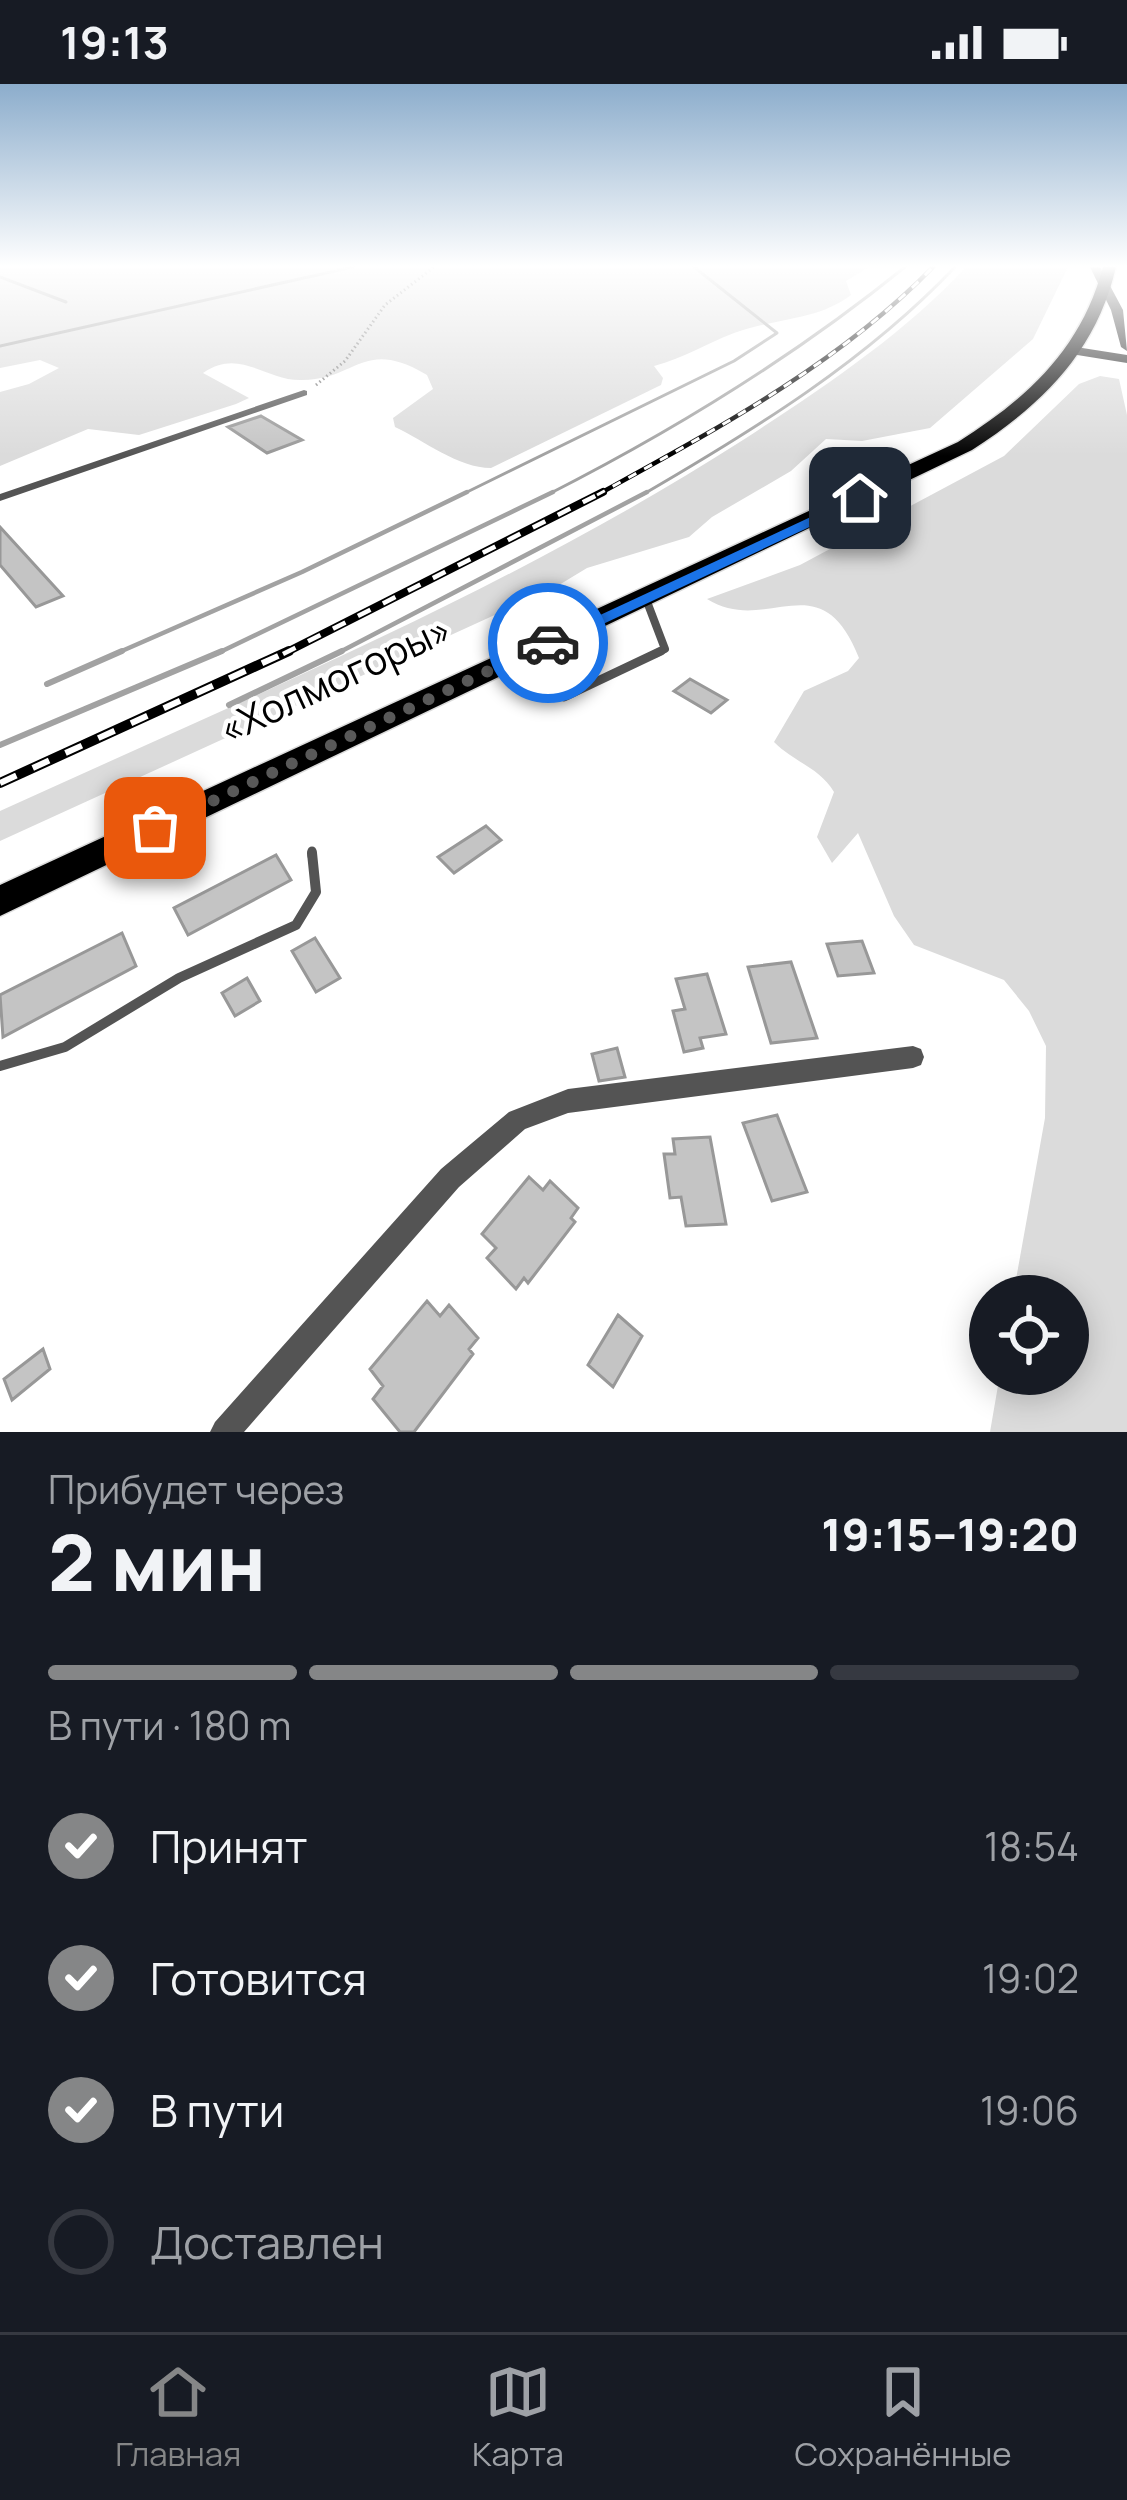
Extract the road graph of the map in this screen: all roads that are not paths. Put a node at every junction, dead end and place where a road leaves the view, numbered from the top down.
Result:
1 (1076, 330) edge
2 (1079, 330) edge
3 (1068, 351) junction
4 (1127, 359) edge
5 (304, 393) road end
6 (0, 498) edge
7 (646, 597) junction
8 (501, 666) junction
9 (312, 851) dead end
10 (0, 880) edge
11 (0, 902) edge
12 (913, 1057) dead end
13 (0, 1066) edge
14 (225, 1432) edge

1 - 3 highway, «Холмогоры»
2 - 3 highway, «Холмогоры»
3 - 4 main road
3 - 7 highway, «Холмогоры»
3 - 10 highway, «Холмогоры»
5 - 6 street
7 - 8 highway, «Холмогоры»
7 - 8 lane
8 - 11 highway, «Холмогоры»
9 - 13 lane
12 - 14 street

